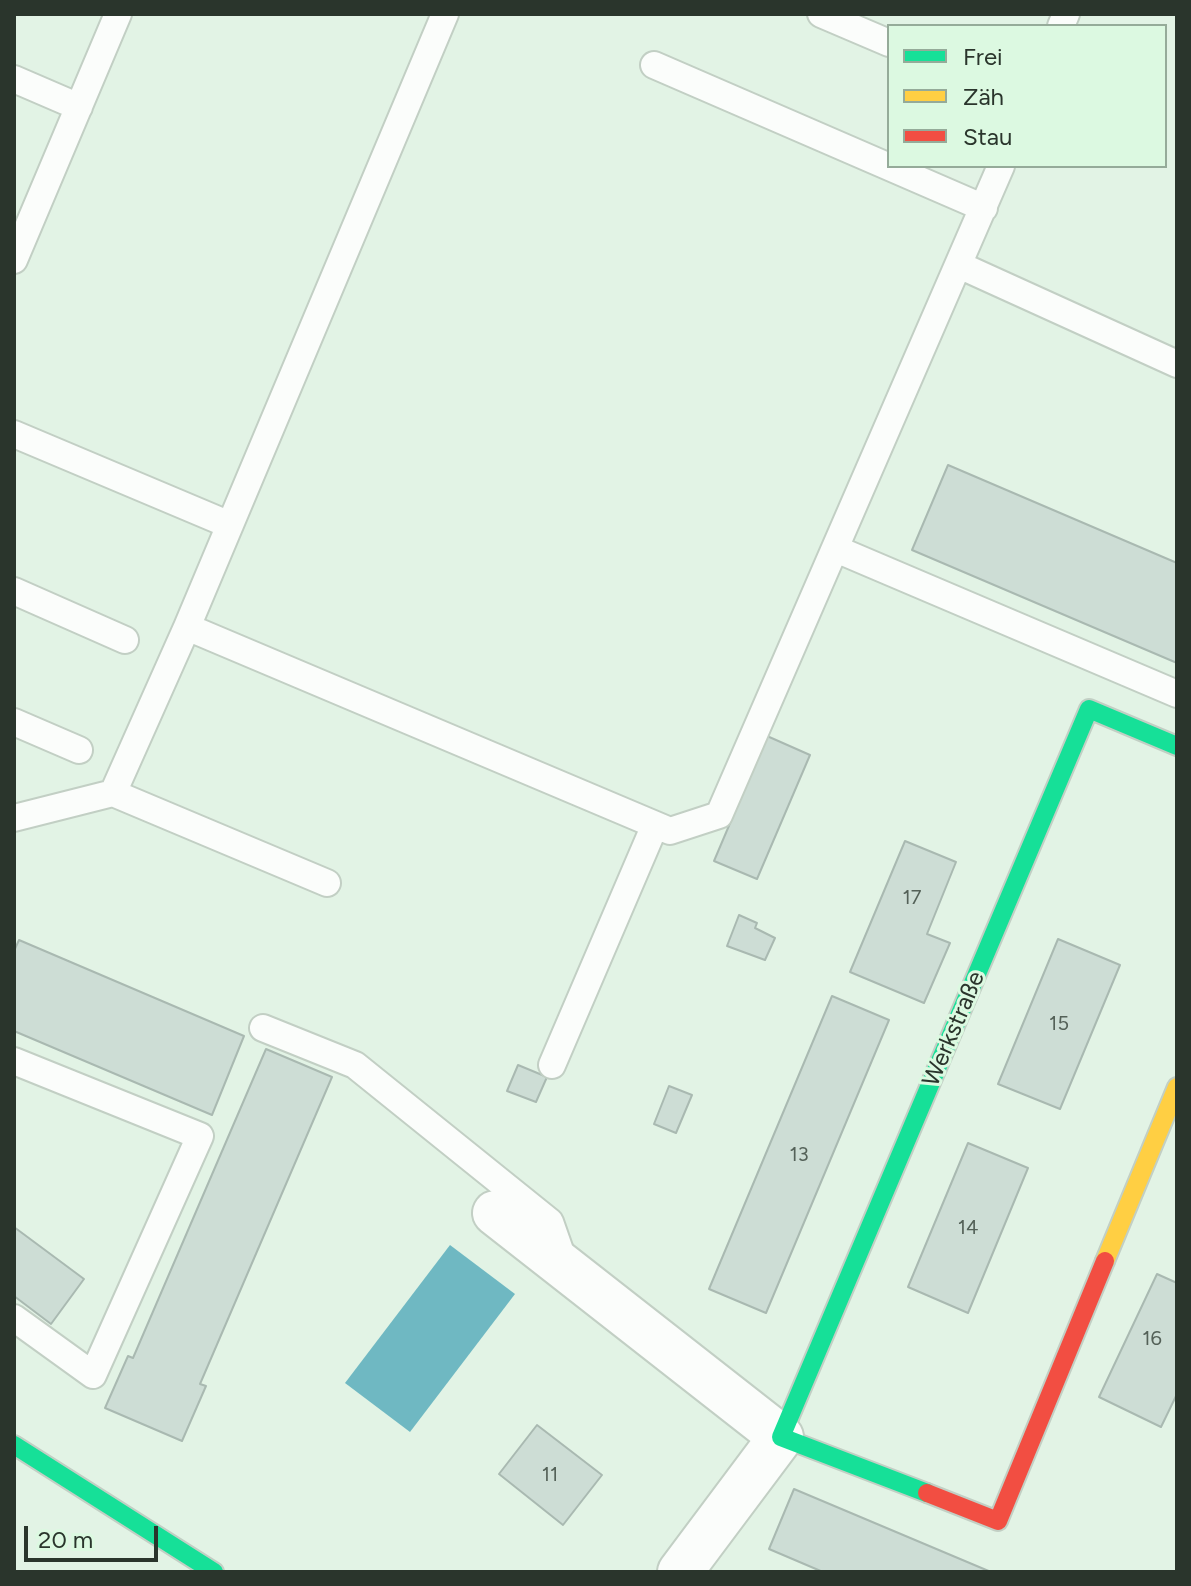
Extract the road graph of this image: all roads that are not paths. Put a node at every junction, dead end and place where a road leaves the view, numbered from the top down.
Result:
1 (118, 14) edge
2 (445, 14) edge
3 (821, 14) edge
4 (887, 42) edge
5 (654, 65) dead end
6 (14, 79) edge
7 (79, 107) junction
8 (887, 166) edge
9 (892, 168) edge
10 (1000, 168) edge
11 (984, 208) junction
12 (14, 260) edge
13 (959, 265) junction
14 (1177, 364) edge
15 (14, 434) edge
16 (230, 525) junction
17 (836, 549) junction
18 (14, 591) edge
19 (187, 627) junction
20 (125, 640) dead end
21 (1177, 694) edge
22 (14, 722) edge
23 (1177, 746) edge
24 (79, 750) dead end
25 (113, 793) junction
26 (14, 818) edge
27 (655, 825) junction
28 (327, 883) dead end
29 (263, 1028) dead end
30 (14, 1061) edge
31 (552, 1065) dead end
32 (1177, 1087) edge
33 (495, 1213) dead end
34 (567, 1269) junction
35 (14, 1318) edge
36 (781, 1437) junction
37 (14, 1445) edge
38 (214, 1572) edge
39 (680, 1572) edge

1 - 7 lane
2 - 16 lane
3 - 4 lane
5 - 8 lane
6 - 7 lane
7 - 12 lane
9 - 11 lane
10 - 11 lane
11 - 13 lane
13 - 14 lane
13 - 17 lane
15 - 16 lane
16 - 19 lane
17 - 21 lane
17 - 27 lane
18 - 20 lane
19 - 25 lane
19 - 27 lane
22 - 24 lane
23 - 36 street, Werkstraße
25 - 26 lane
25 - 28 lane
27 - 31 lane
29 - 34 lane
30 - 35 lane
32 - 36 street
33 - 34 street
34 - 36 street
36 - 39 street, Werkstraße
37 - 38 street

